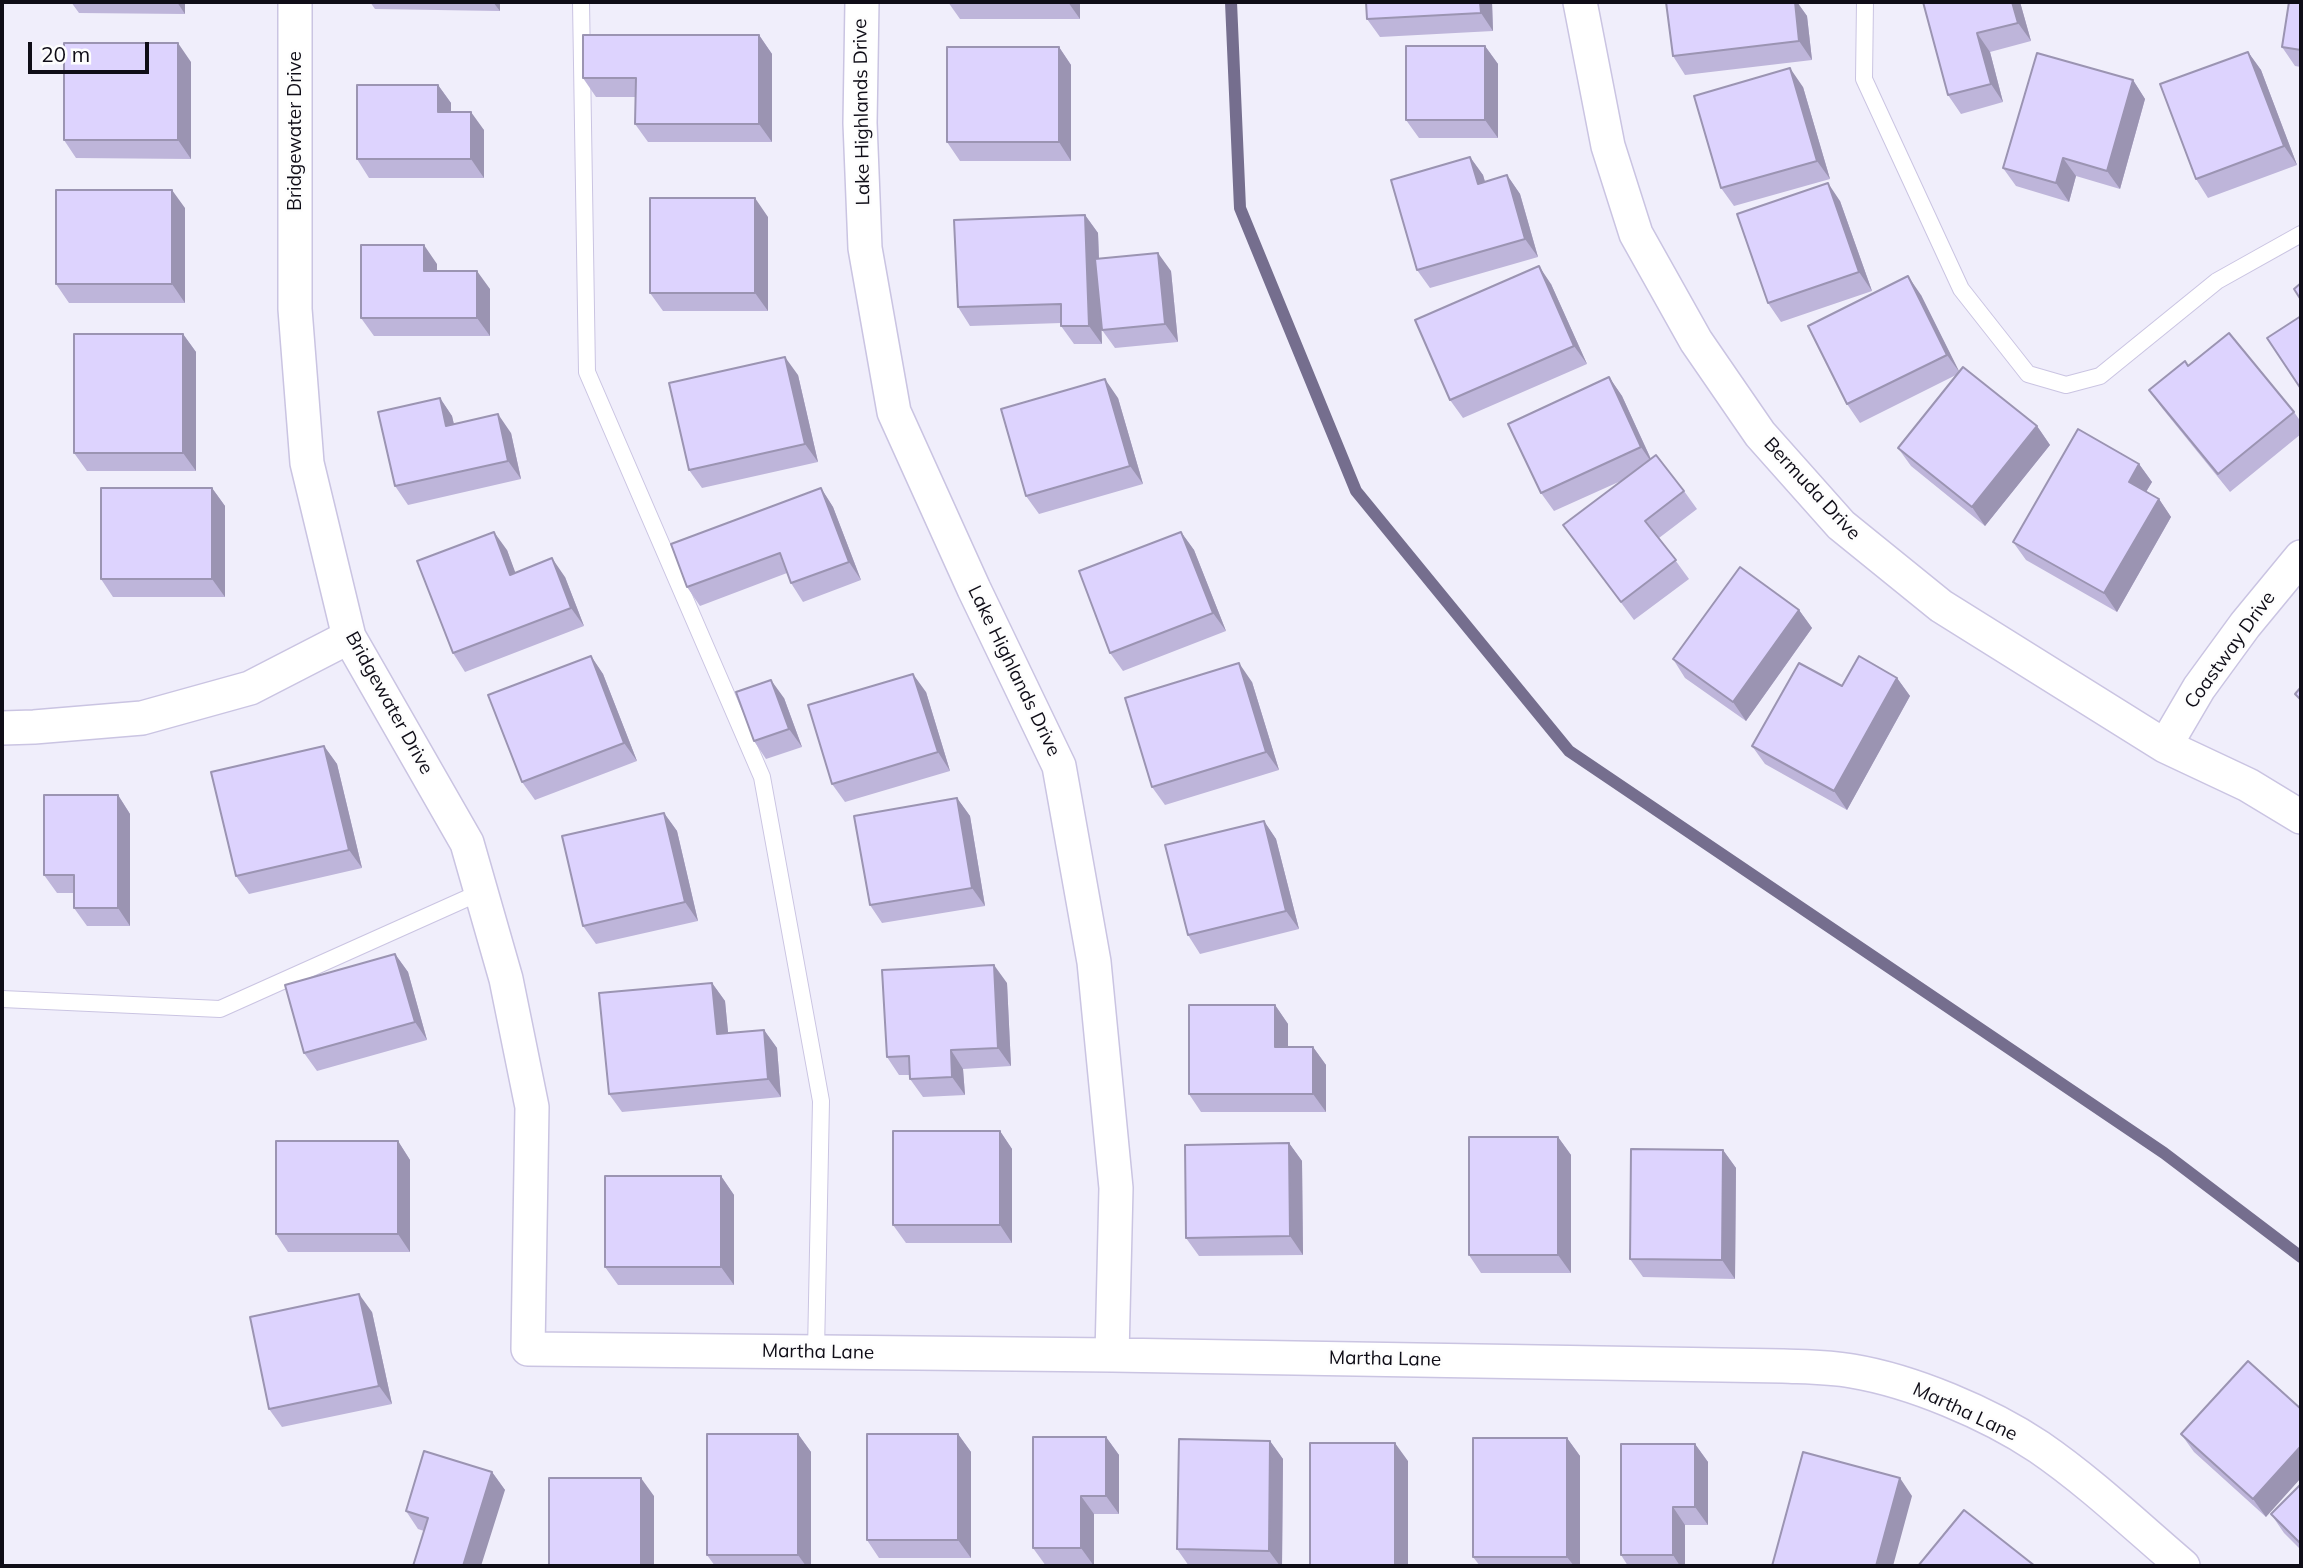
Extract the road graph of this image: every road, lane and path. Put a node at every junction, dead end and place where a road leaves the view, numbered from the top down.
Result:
1 (295, 2) edge
2 (581, 2) edge
3 (862, 2) edge
4 (1580, 2) edge
5 (1865, 2) edge
6 (2301, 234) edge
7 (2301, 557) edge
8 (349, 637) junction
9 (2, 728) edge
10 (2165, 746) junction
11 (2301, 817) edge
12 (481, 892) junction
13 (2, 999) edge
14 (528, 1349) joint
15 (816, 1351) junction
16 (1112, 1355) junction
17 (2183, 1566) edge

1 - 8 street, Bridgewater Drive
2 - 15 lane
3 - 16 street, Lake Highlands Drive
4 - 10 street, Bermuda Drive
5 - 6 lane
7 - 10 street, Coastway Drive
8 - 9 street
8 - 12 street, Bridgewater Drive
10 - 11 street, Bermuda Drive
12 - 13 lane
12 - 14 street, Bridgewater Drive
14 - 15 street, Martha Lane
15 - 16 street, Martha Lane
16 - 17 street, Martha Lane

